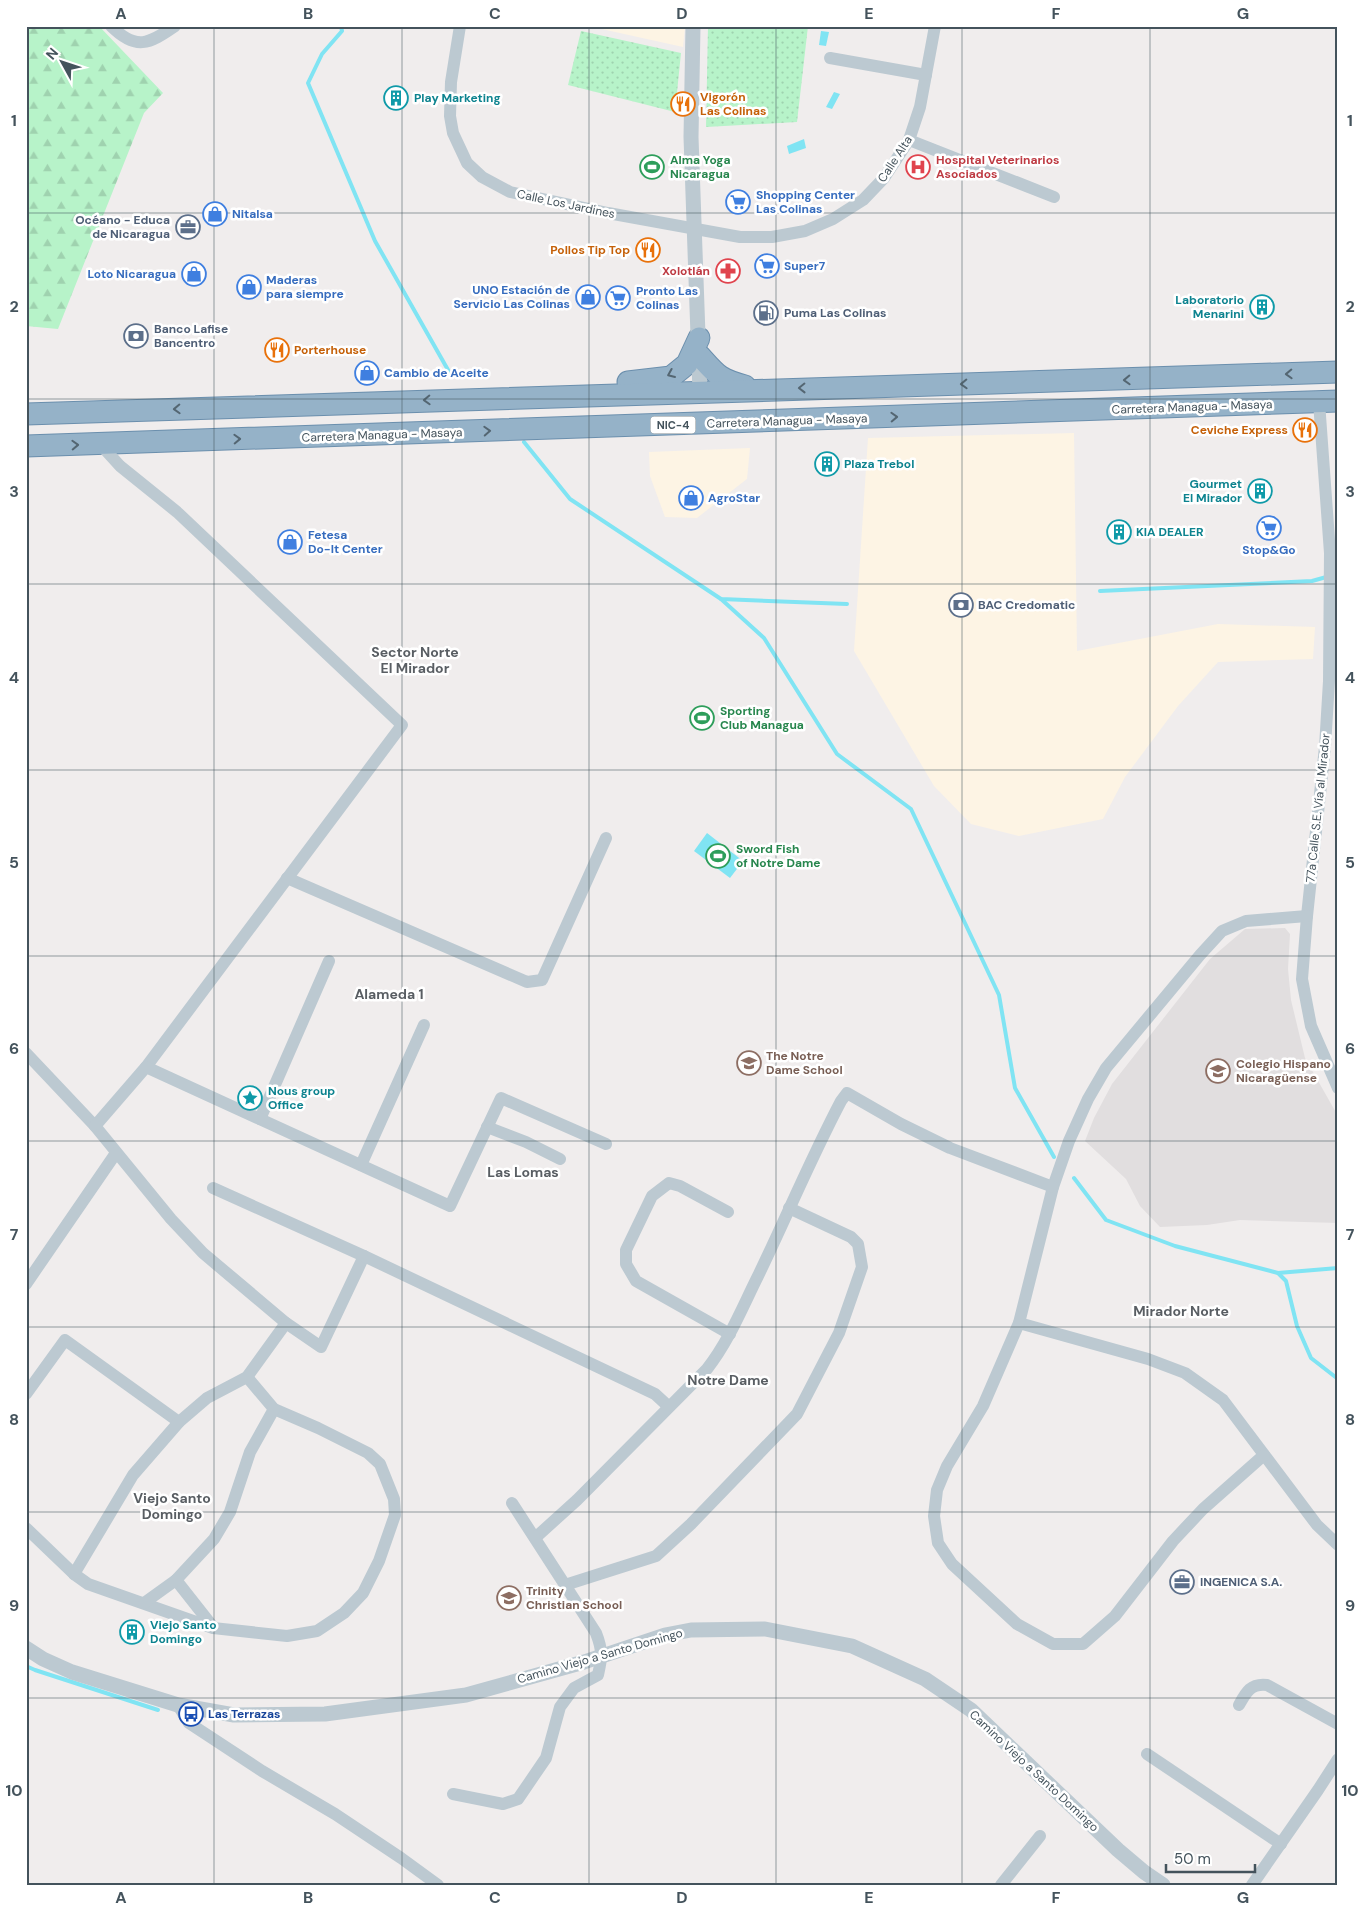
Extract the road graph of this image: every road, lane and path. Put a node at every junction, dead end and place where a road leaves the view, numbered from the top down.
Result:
1 (111, 26) edge
2 (176, 26) edge
3 (460, 26) edge
4 (692, 26) edge
5 (935, 26) edge
6 (830, 58) dead end
7 (926, 75) junction
8 (909, 140) junction
9 (1054, 198) dead end
10 (694, 228) junction
11 (700, 347) junction
12 (1338, 372) edge
13 (1204, 378) junction
14 (757, 390) junction
15 (700, 392) junction
16 (596, 395) junction
17 (1332, 398) edge
18 (26, 414) edge
19 (829, 419) junction
20 (562, 428) junction
21 (100, 444) junction
22 (26, 446) edge
23 (1334, 553) edge
24 (606, 838) dead end
25 (287, 878) junction
26 (1307, 916) junction
27 (329, 961) dead end
28 (424, 1025) dead end
29 (26, 1053) edge
30 (146, 1067) junction
31 (1337, 1085) edge
32 (260, 1119) junction
33 (95, 1126) junction
34 (487, 1127) junction
35 (606, 1144) dead end
36 (116, 1153) junction
37 (560, 1159) dead end
38 (361, 1165) junction
39 (1053, 1187) junction
40 (213, 1188) dead end
41 (789, 1208) junction
42 (728, 1212) dead end
43 (364, 1256) junction
44 (26, 1284) edge
45 (286, 1323) junction
46 (1019, 1323) junction
47 (730, 1334) junction
48 (247, 1377) junction
49 (26, 1394) edge
50 (668, 1406) junction
51 (274, 1409) junction
52 (179, 1422) junction
53 (1264, 1456) junction
54 (512, 1503) dead end
55 (26, 1528) edge
56 (535, 1538) junction
57 (1338, 1545) edge
58 (74, 1574) junction
59 (176, 1580) junction
60 (565, 1585) junction
61 (144, 1603) junction
62 (213, 1628) junction
63 (26, 1648) edge
64 (602, 1655) junction
65 (178, 1705) junction
66 (1239, 1705) dead end
67 (1338, 1724) edge
68 (1146, 1754) dead end
69 (1338, 1759) edge
70 (453, 1794) dead end
71 (1040, 1836) dead end
72 (1281, 1844) junction
73 (438, 1885) edge
74 (1000, 1885) edge
75 (1163, 1885) edge
76 (1252, 1885) edge

1 - 2 street
3 - 10 street, Calle Los Jardines
4 - 10 street
5 - 7 street, Calle Alta
6 - 7 street
7 - 8 street, Calle Alta
8 - 9 street
8 - 10 street, Calle Alta
10 - 11 street
11 - 14 highway
11 - 15 street
11 -> 16 highway
12 -> 13 highway
13 -> 14 highway
13 - 17 highway
14 - 15 highway
15 - 16 highway
15 - 19 highway
15 - 20 highway
16 -> 18 highway
19 -> 17 highway, Carretera Managua - Masaya / NIC-4
17 - 23 street, 77a Calle S.E. Vía al Mirador
19 - 20 highway, Carretera Managua - Masaya / NIC-4
21 -> 20 highway, Carretera Managua - Masaya / NIC-4
22 -> 21 highway, Carretera Managua - Masaya / NIC-4
21 - 25 street
23 - 26 street, 77a Calle S.E. Vía al Mirador
24 - 25 street
25 - 30 street
26 - 31 street, 77a Calle S.E. Vía al Mirador
26 - 39 street
27 - 32 street
28 - 38 street
29 - 33 street
30 - 32 street
30 - 33 street
32 - 38 street
33 - 36 street
34 - 35 street
34 - 37 street
34 - 38 street
36 - 44 street
36 - 45 street
39 - 41 street
39 - 46 street
40 - 43 street
41 - 47 street
41 - 60 street
42 - 47 street
43 - 45 street
43 - 50 street
45 - 48 street
46 - 53 street
46 - 53 street
47 - 50 street
48 - 51 street
48 - 52 street
49 - 52 street
50 - 56 street
51 - 59 street
51 - 62 street
52 - 58 street
53 - 57 street
54 - 56 street
55 - 58 street
56 - 60 street
58 - 61 street
59 - 61 street
59 - 62 street
60 - 64 street
61 - 62 street
63 - 65 street, Camino Viejo a Santo Domingo
64 - 65 street, Camino Viejo a Santo Domingo
64 - 70 street
64 - 75 street, Camino Viejo a Santo Domingo
65 - 73 street
66 - 67 street
68 - 72 street
69 - 72 street
71 - 74 street
72 - 76 street

